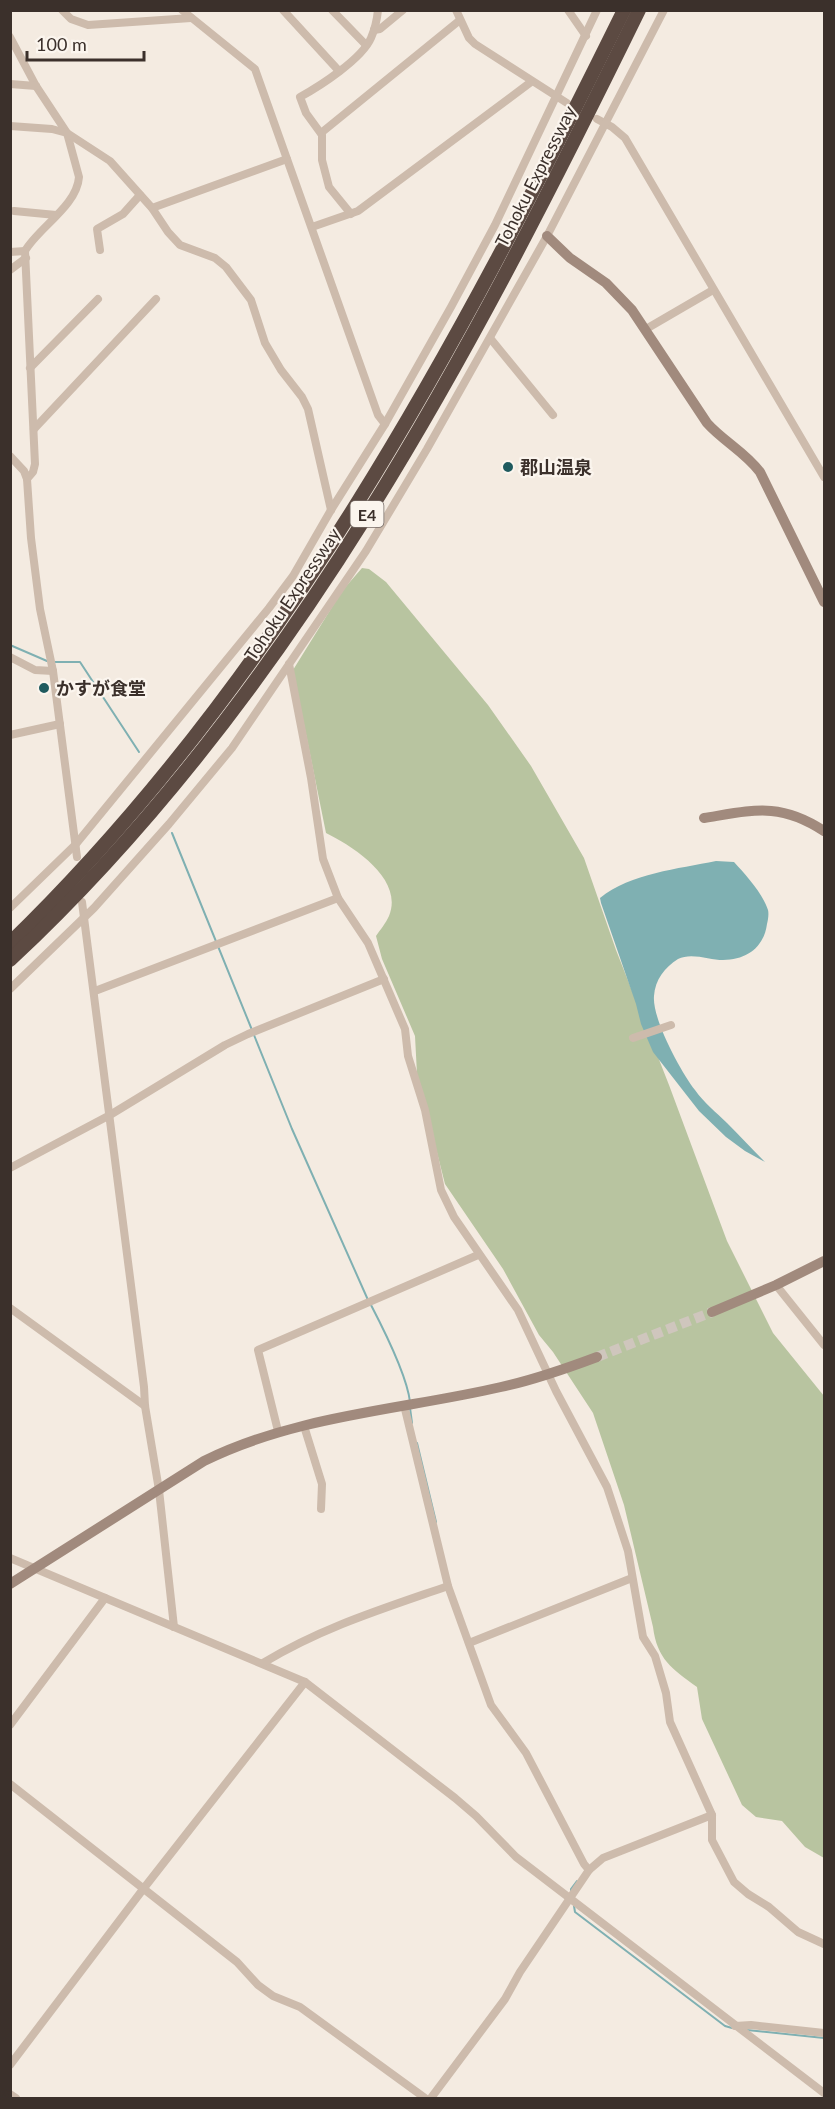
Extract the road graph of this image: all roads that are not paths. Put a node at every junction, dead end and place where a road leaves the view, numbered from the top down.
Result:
1 (62, 10) edge
2 (182, 10) edge
3 (284, 10) edge
4 (332, 10) edge
5 (378, 10) edge
6 (403, 10) edge
7 (456, 10) edge
8 (568, 10) edge
9 (597, 10) edge
10 (624, 10) edge
11 (639, 10) edge
12 (664, 10) edge
13 (191, 18) junction
14 (460, 20) junction
15 (374, 30) junction
16 (586, 36) junction
17 (10, 37) edge
18 (366, 45) junction
19 (339, 70) junction
20 (531, 82) junction
21 (10, 84) edge
22 (36, 86) junction
23 (556, 96) junction
24 (567, 103) dead end
25 (597, 119) dead end
26 (605, 123) junction
27 (10, 126) edge
28 (67, 133) junction
29 (321, 133) junction
30 (287, 159) junction
31 (140, 195) junction
32 (152, 208) junction
33 (14, 211) dead end
34 (351, 214) junction
35 (56, 215) junction
36 (312, 227) junction
37 (547, 236) junction
38 (100, 250) dead end
39 (10, 252) edge
40 (25, 255) junction
41 (10, 270) edge
42 (713, 290) junction
43 (98, 299) dead end
44 (156, 299) dead end
45 (645, 330) junction
46 (490, 338) junction
47 (30, 368) junction
48 (553, 415) dead end
49 (385, 424) junction
50 (34, 429) junction
51 (10, 456) edge
52 (825, 477) edge
53 (27, 478) junction
54 (329, 513) junction
55 (333, 524) dead end
56 (358, 545) dead end
57 (366, 552) junction
58 (825, 602) edge
59 (10, 657) edge
60 (289, 664) junction
61 (52, 671) junction
62 (60, 724) junction
63 (10, 735) edge
64 (704, 818) dead end
65 (825, 831) edge
66 (76, 844) junction
67 (77, 857) dead end
68 (338, 898) junction
69 (82, 902) dead end
70 (10, 908) edge
71 (84, 918) junction
72 (10, 943) edge
73 (10, 960) edge
74 (384, 979) junction
75 (10, 989) edge
76 (95, 991) junction
77 (671, 1025) dead end
78 (633, 1038) dead end
79 (110, 1116) junction
80 (10, 1168) edge
81 (478, 1255) junction
82 (825, 1261) edge
83 (776, 1285) junction
84 (10, 1308) edge
85 (712, 1312) tunnel mouth
86 (825, 1346) edge
87 (597, 1357) tunnel mouth
88 (550, 1375) junction
89 (404, 1405) junction
90 (145, 1406) junction
91 (304, 1426) junction
92 (278, 1431) junction
93 (159, 1490) junction
94 (321, 1509) dead end
95 (10, 1558) edge
96 (34, 1569) junction
97 (632, 1578) junction
98 (10, 1584) edge
99 (448, 1586) junction
100 (105, 1598) junction
101 (174, 1627) junction
102 (469, 1643) junction
103 (263, 1663) junction
104 (305, 1682) junction
105 (10, 1725) edge
106 (10, 1784) edge
107 (712, 1815) junction
108 (589, 1870) junction
109 (144, 1888) junction
110 (569, 1899) junction
111 (825, 1944) edge
112 (735, 2026) junction
113 (825, 2033) edge
114 (10, 2065) edge
115 (825, 2093) edge
116 (10, 2094) edge
117 (16, 2098) edge
118 (424, 2098) edge
119 (431, 2098) edge

1 - 13 street
2 - 13 street
3 - 19 street
4 - 18 street
5 - 15 street
6 - 15 street
7 - 14 street
8 - 16 street
9 - 16 street
10 - 72 highway, Tohoku Expressway / E4
11 - 73 highway, Tohoku Expressway / E4
12 - 26 street
13 - 30 street
14 - 20 street
14 - 29 street
15 - 18 street
16 - 23 street
17 - 22 street
18 - 19 street
19 - 29 street
20 - 23 street
20 - 34 street
21 - 22 street
22 - 28 street
23 - 24 street
23 - 49 street
25 - 26 street
26 - 37 street
26 - 42 street
27 - 28 street
28 - 31 street
28 - 35 street
29 - 34 street
30 - 32 street
30 - 36 street
31 - 32 street
31 - 38 street
32 - 54 street
33 - 35 street
34 - 36 street
35 - 40 street
36 - 49 street
37 - 45 street
37 - 46 street
39 - 40 street
40 - 41 street
40 - 47 street
42 - 45 street
42 - 52 street
43 - 47 street
44 - 50 street
45 - 58 street
46 - 48 street
46 - 57 street
47 - 50 street
49 - 54 street
50 - 53 street
51 - 53 street
53 - 61 street
54 - 55 street
54 - 66 street
56 - 57 street
57 - 60 street
59 - 61 street
60 - 68 street
60 - 71 street
61 - 62 street
62 - 63 street
62 - 66 street
64 - 65 street
66 - 67 street
66 - 70 street
68 - 74 street
68 - 76 street
69 - 71 street
71 - 75 street
71 - 76 street
74 - 79 street
74 - 81 street
76 - 79 street
77 - 78 street
79 - 80 street
79 - 90 street
81 - 88 street
81 - 92 street
82 - 83 street
83 - 85 street
83 - 86 street
84 - 90 street
87 - 88 street
88 - 89 street
88 - 97 street
89 - 91 street
89 - 99 street
90 - 93 street
91 - 92 street
91 - 94 street
92 - 93 street
93 - 96 street
93 - 101 street
95 - 96 street
96 - 98 street
96 - 100 street
97 - 102 street
97 - 107 street
99 - 102 street
99 - 103 street
100 - 101 street
100 - 105 street
101 - 103 street
102 - 108 street
103 - 104 street
104 - 109 street
104 - 110 street
106 - 109 street
107 - 108 street
107 - 111 street
108 - 110 street
109 - 114 street
109 - 118 street
110 - 112 street
110 - 119 street
112 - 113 street
112 - 115 street
116 - 117 street

